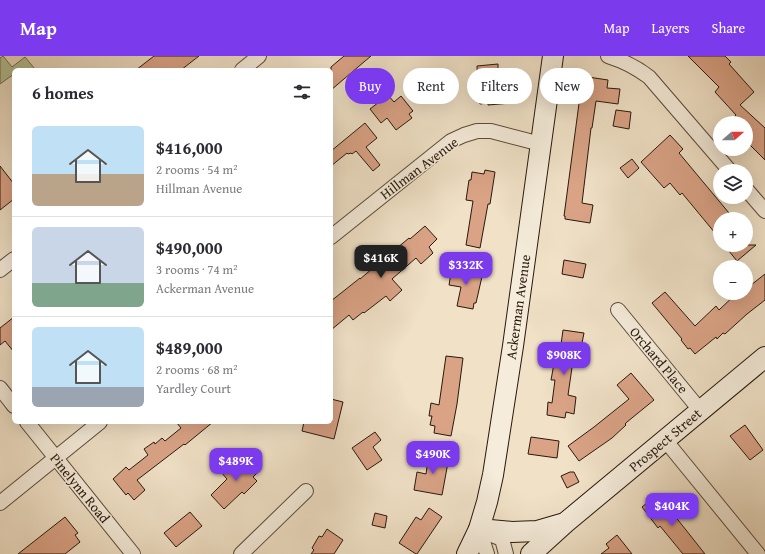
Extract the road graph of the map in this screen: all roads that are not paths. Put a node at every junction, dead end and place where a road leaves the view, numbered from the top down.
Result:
1 (259, 56) edge
2 (553, 56) edge
3 (608, 56) edge
4 (244, 68) edge
5 (541, 144) junction
6 (724, 164) edge
7 (753, 197) edge
8 (765, 211) edge
9 (333, 235) edge
10 (12, 261) edge
11 (0, 270) edge
12 (618, 310) dead end
13 (765, 357) edge
14 (0, 388) edge
15 (12, 403) edge
16 (700, 410) junction
17 (29, 424) edge
18 (98, 424) edge
19 (665, 440) junction
20 (55, 458) junction
21 (306, 491) dead end
22 (0, 503) edge
23 (565, 523) junction
24 (479, 529) junction
25 (133, 554) edge
26 (240, 554) edge
27 (467, 554) edge
28 (487, 554) edge
29 (506, 554) edge
30 (531, 554) edge
31 (758, 554) edge

1 - 4 street
2 - 5 street, Ackerman Avenue
3 - 6 street
5 - 9 street, Hillman Avenue
5 - 24 street, Ackerman Avenue
7 - 8 street
10 - 11 street
12 - 16 street, Orchard Place
13 - 16 street, Prospect Street
14 - 15 street
16 - 19 street, Prospect Street
17 - 20 street, Pinelynn Road
18 - 20 street
19 - 23 street, Prospect Street
19 - 31 street
20 - 22 street
20 - 25 street, Pinelynn Road
21 - 26 street
23 - 24 street, Prospect Street
23 - 30 street, Prospect Street
24 - 27 street, Ackerman Avenue
24 - 28 street
24 - 29 street

